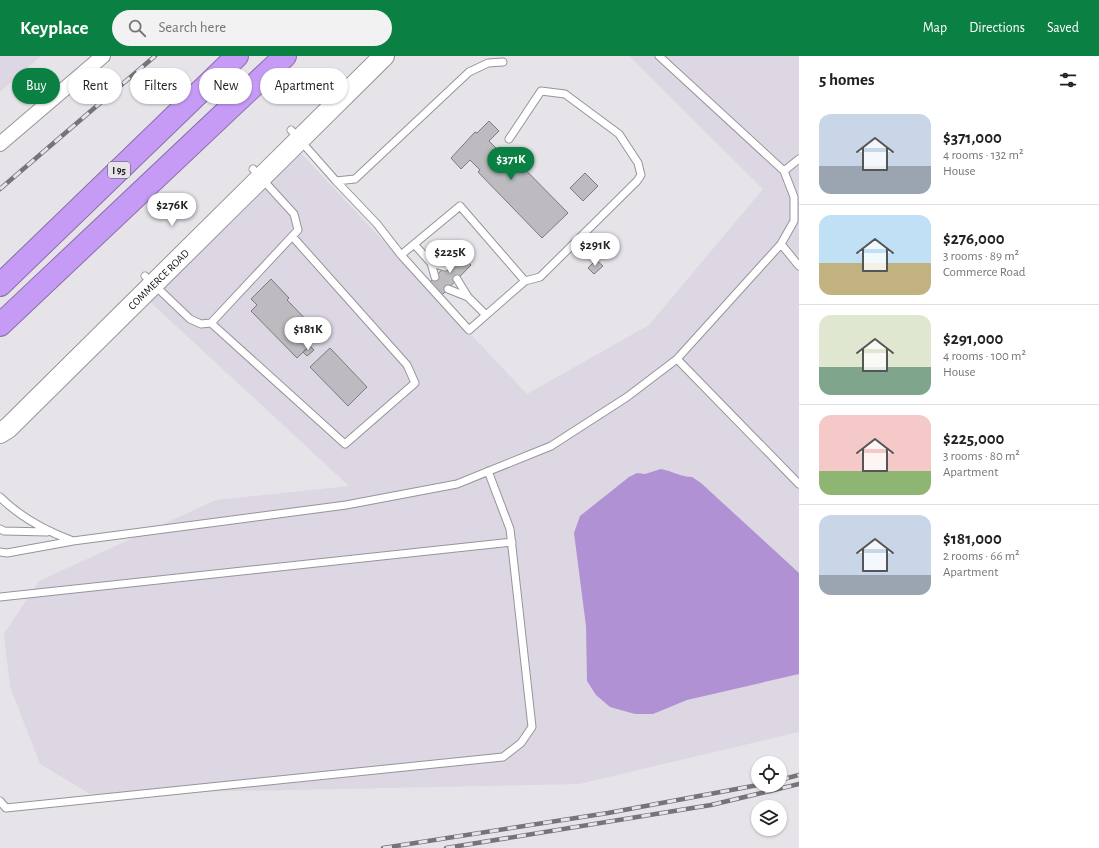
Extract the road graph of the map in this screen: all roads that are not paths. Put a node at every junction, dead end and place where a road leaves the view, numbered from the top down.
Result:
1 (103, 56) edge
2 (237, 56) edge
3 (285, 56) edge
4 (365, 56) edge
5 (384, 56) edge
6 (659, 56) edge
7 (503, 62) dead end
8 (296, 135) junction
9 (509, 139) dead end
10 (0, 144) edge
11 (799, 159) edge
12 (784, 171) junction
13 (257, 174) junction
14 (336, 181) junction
15 (292, 236) junction
16 (414, 244) junction
17 (781, 244) junction
18 (401, 255) junction
19 (432, 263) junction
20 (799, 266) edge
21 (445, 267) dead end
22 (435, 277) dead end
23 (457, 279) dead end
24 (149, 280) junction
25 (525, 281) junction
26 (0, 285) edge
27 (448, 289) dead end
28 (468, 297) junction
29 (486, 315) junction
30 (211, 323) junction
31 (0, 325) edge
32 (677, 359) junction
33 (0, 419) edge
34 (0, 433) edge
35 (488, 472) junction
36 (799, 484) edge
37 (0, 497) edge
38 (0, 528) edge
39 (50, 532) junction
40 (73, 541) junction
41 (512, 542) junction
42 (0, 552) edge
43 (0, 597) edge
44 (0, 801) edge

1 - 10 street
2 - 26 highway, I 95
3 - 31 highway
4 - 8 main road, COMMERCE ROAD
5 - 8 main road, COMMERCE ROAD
6 - 12 lane
7 - 14 lane
8 - 13 main road, COMMERCE ROAD
8 - 14 lane
9 - 25 lane
11 - 12 lane
12 - 17 lane
13 - 15 lane
13 - 24 main road, COMMERCE ROAD
14 - 18 lane
15 - 30 lane
15 - 30 lane
16 - 18 lane
16 - 19 lane
16 - 25 lane
17 - 20 lane
17 - 32 lane
18 - 29 lane
19 - 21 lane
19 - 22 lane
23 - 28 lane
24 - 30 lane
24 - 33 main road, COMMERCE ROAD
24 - 34 main road, COMMERCE ROAD
25 - 29 lane
27 - 28 lane
28 - 29 lane
32 - 35 lane
32 - 36 lane
35 - 40 lane
35 - 41 lane
37 - 39 lane
38 - 39 lane
39 - 40 lane
40 - 42 lane
41 - 43 lane
41 - 44 lane

